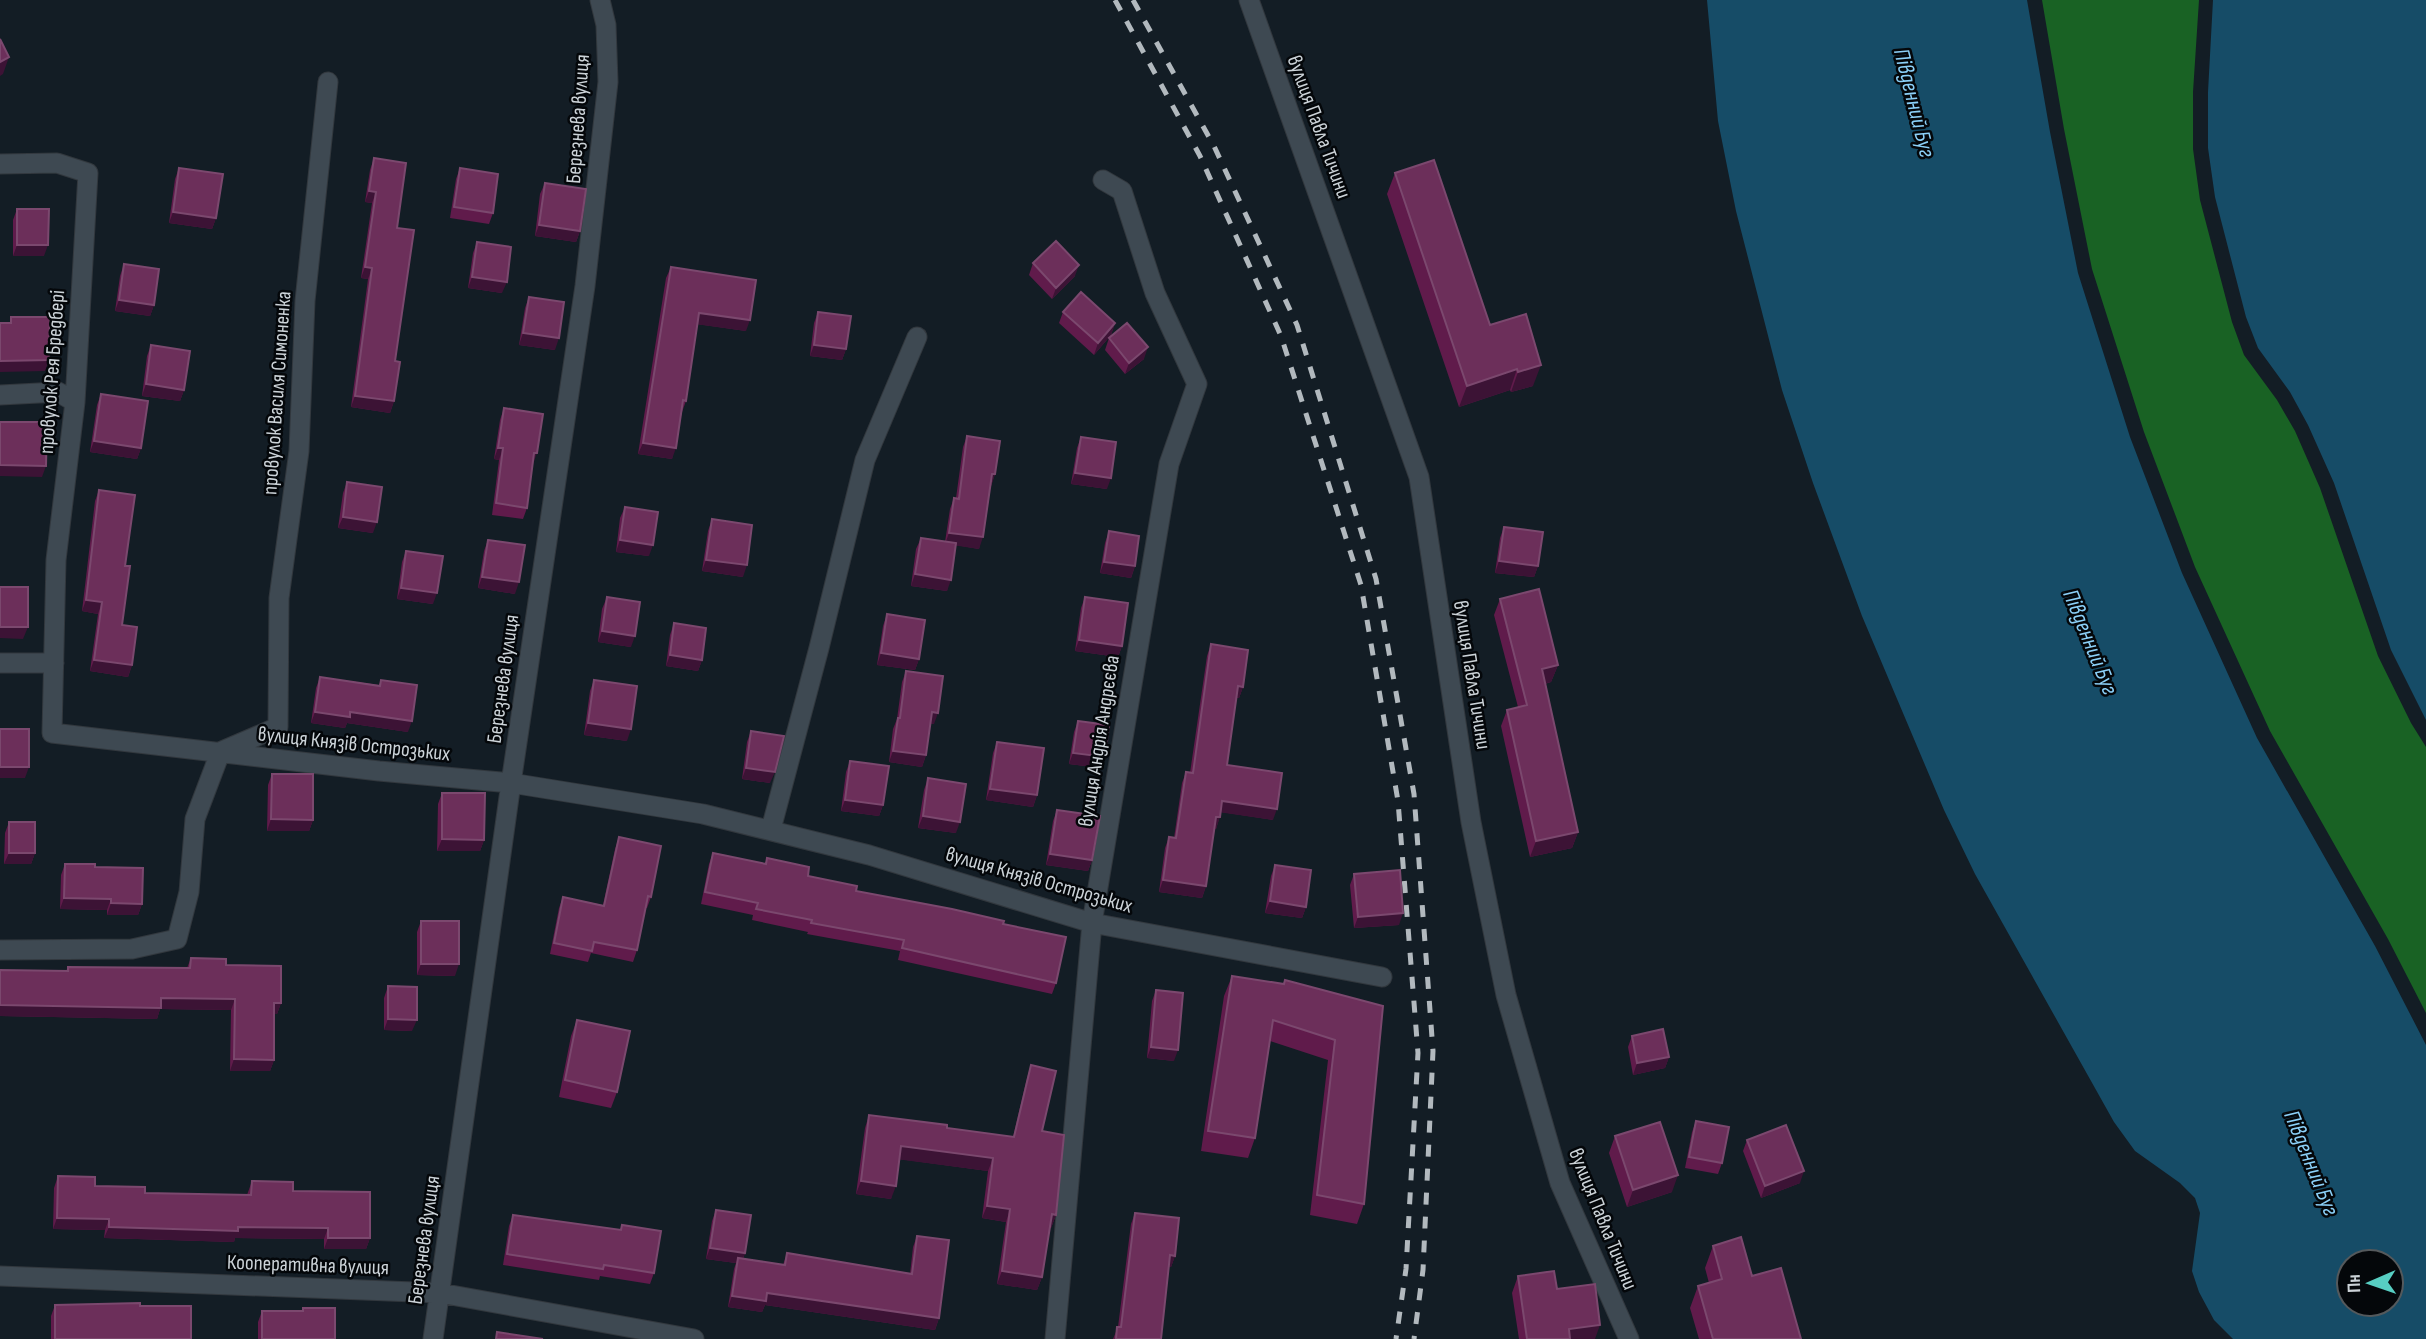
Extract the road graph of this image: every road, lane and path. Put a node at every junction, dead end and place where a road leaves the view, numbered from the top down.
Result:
1 (600, 0) edge
2 (1249, 0) edge
3 (1260, 0) edge
4 (1257, 20) junction
5 (328, 82) dead end
6 (0, 164) edge
7 (1103, 180) dead end
8 (917, 337) dead end
9 (0, 395) edge
10 (75, 402) junction
11 (0, 663) edge
12 (54, 663) junction
13 (220, 753) junction
14 (511, 783) junction
15 (771, 829) junction
16 (1092, 923) junction
17 (0, 950) edge
18 (1382, 977) dead end
19 (0, 1276) edge
20 (440, 1293) junction
21 (433, 1339) edge
22 (694, 1339) edge
23 (1055, 1339) edge
24 (1629, 1339) edge

1 - 14 street, Березнева вулиця
2 - 4 street, вулиця Павла Тичини
3 - 4 street
4 - 24 street, вулиця Павла Тичини
5 - 13 street, провулок Василя Симоненка
6 - 10 street, провулок Рея Бредбері
7 - 16 street, вулиця Андрія Андрєєва
8 - 15 street
9 - 10 street
10 - 12 street, провулок Рея Бредбері
11 - 12 street
12 - 13 street, вулиця Князів Острозьких
13 - 14 street, вулиця Князів Острозьких
13 - 17 street
14 - 15 street, вулиця Князів Острозьких
14 - 20 street, Березнева вулиця
15 - 16 street, вулиця Князів Острозьких
16 - 18 street, вулиця Князів Острозьких
16 - 23 street, вулиця Андрія Андрєєва
19 - 20 street, Кооперативна вулиця
20 - 21 street, Березнева вулиця
20 - 22 street, Кооперативна вулиця

